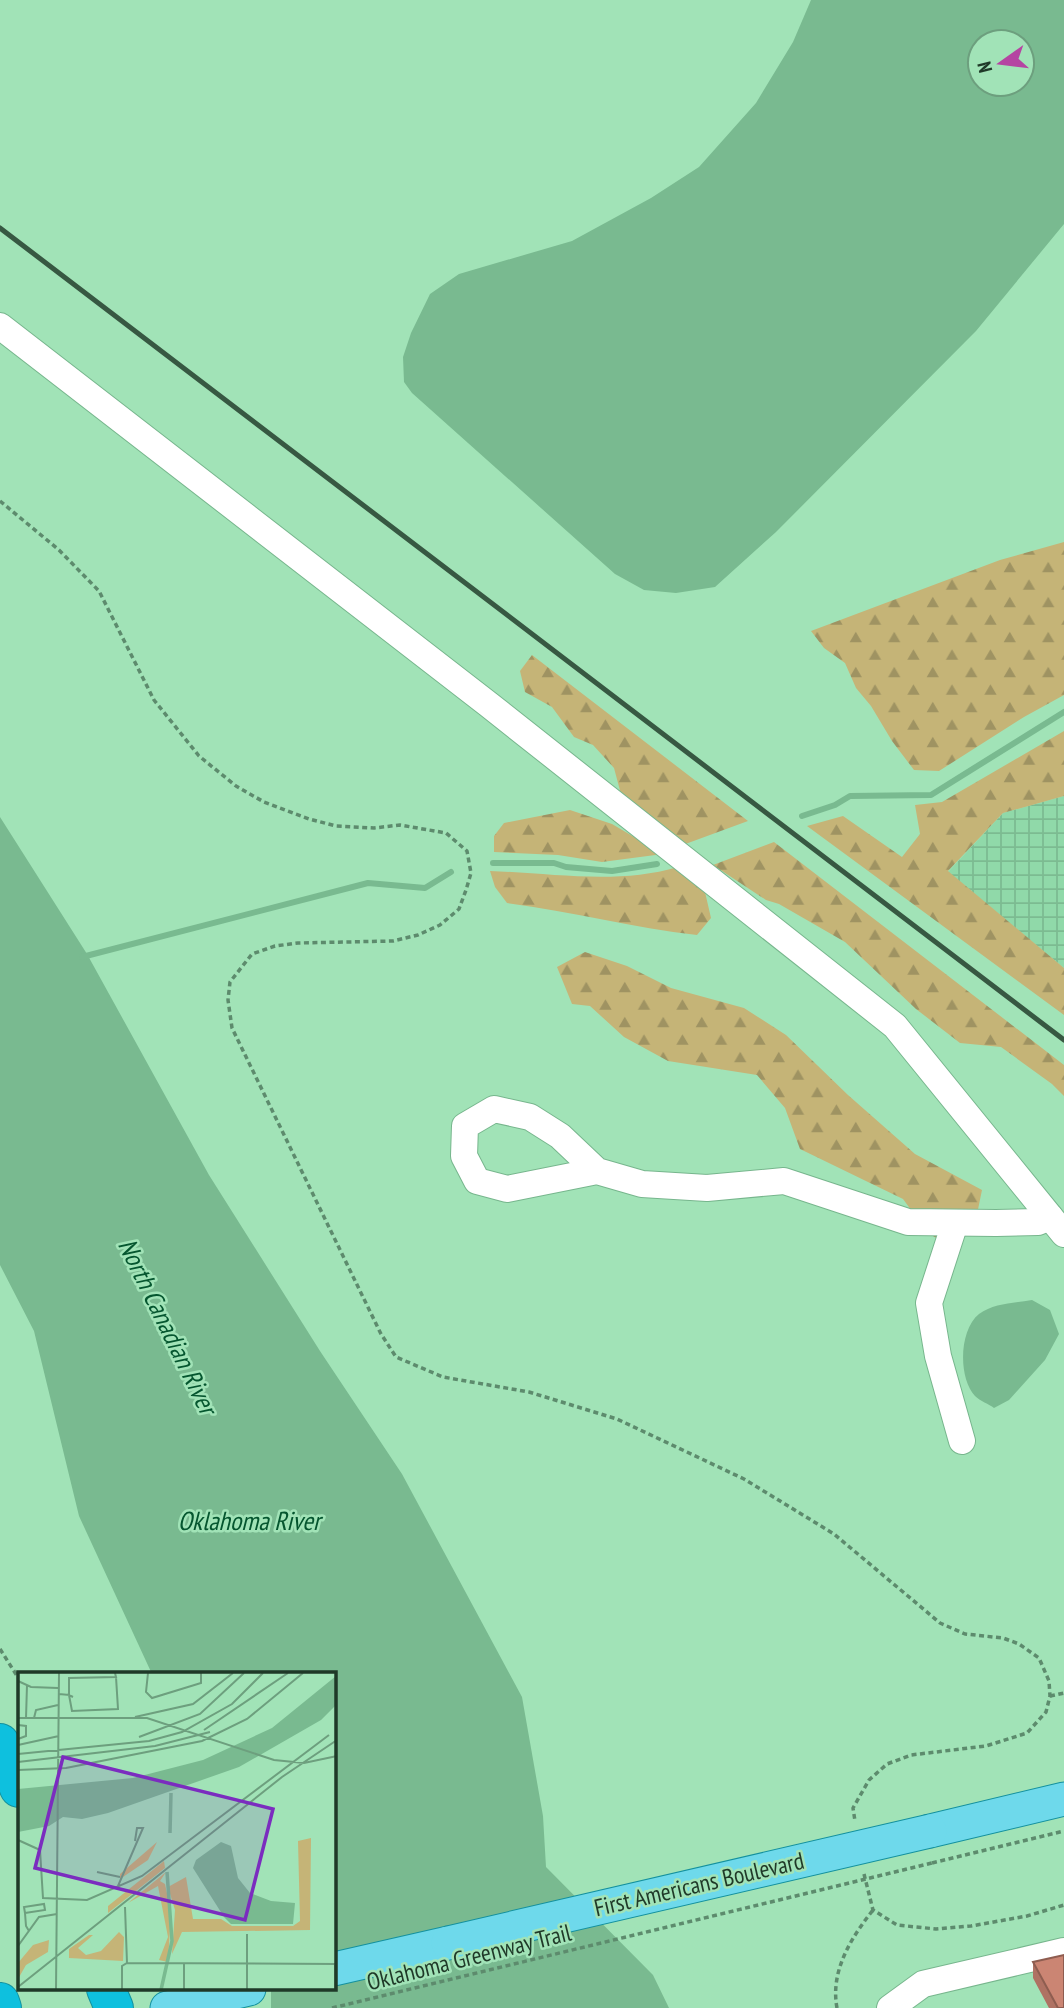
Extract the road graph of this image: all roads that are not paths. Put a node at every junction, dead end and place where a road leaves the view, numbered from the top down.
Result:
1 (0, 326) edge
2 (597, 1171) junction
3 (956, 1223) junction
4 (1057, 1226) edge
5 (962, 1441) dead end
6 (0, 1743) edge
7 (18, 1786) edge
8 (1064, 1799) edge
9 (1064, 1951) edge
10 (336, 1969) edge
11 (106, 1990) edge
12 (245, 1990) edge
13 (0, 2002) edge
14 (172, 2007) edge
15 (2, 2008) edge
16 (114, 2008) edge
17 (890, 2008) edge

1 - 4 street
2 - 2 street
2 - 3 street
3 - 4 street
3 - 5 street
6 - 7 highway
8 - 10 main road, First Americans Boulevard, bridge
9 - 17 street
11 - 16 highway
12 - 14 main road
13 - 15 highway

